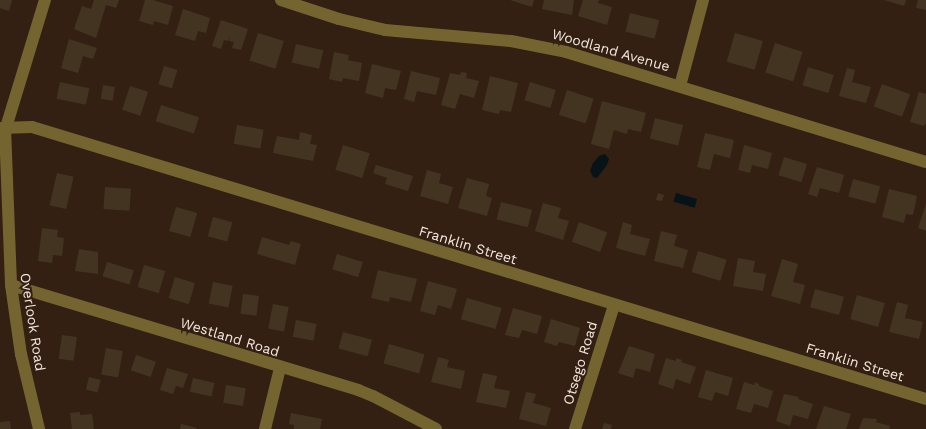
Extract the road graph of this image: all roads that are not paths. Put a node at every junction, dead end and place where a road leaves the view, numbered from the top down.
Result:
1 (44, 0) edge
2 (281, 0) edge
3 (704, 0) edge
4 (680, 86) junction
5 (3, 128) edge
6 (0, 146) edge
7 (926, 162) edge
8 (10, 286) junction
9 (614, 305) junction
10 (280, 368) junction
11 (926, 399) edge
12 (38, 429) edge
13 (265, 429) edge
14 (436, 429) edge
15 (575, 429) edge

1 - 5 street
2 - 4 street, Woodland Avenue
3 - 4 street
4 - 7 street, Woodland Avenue
5 - 6 street
5 - 8 street, Overlook Road
5 - 9 street, Franklin Street
8 - 10 street, Westland Road
8 - 12 street, Overlook Road
9 - 11 street, Franklin Street
9 - 15 street, Otsego Road
10 - 13 street
10 - 14 street, Westland Road

